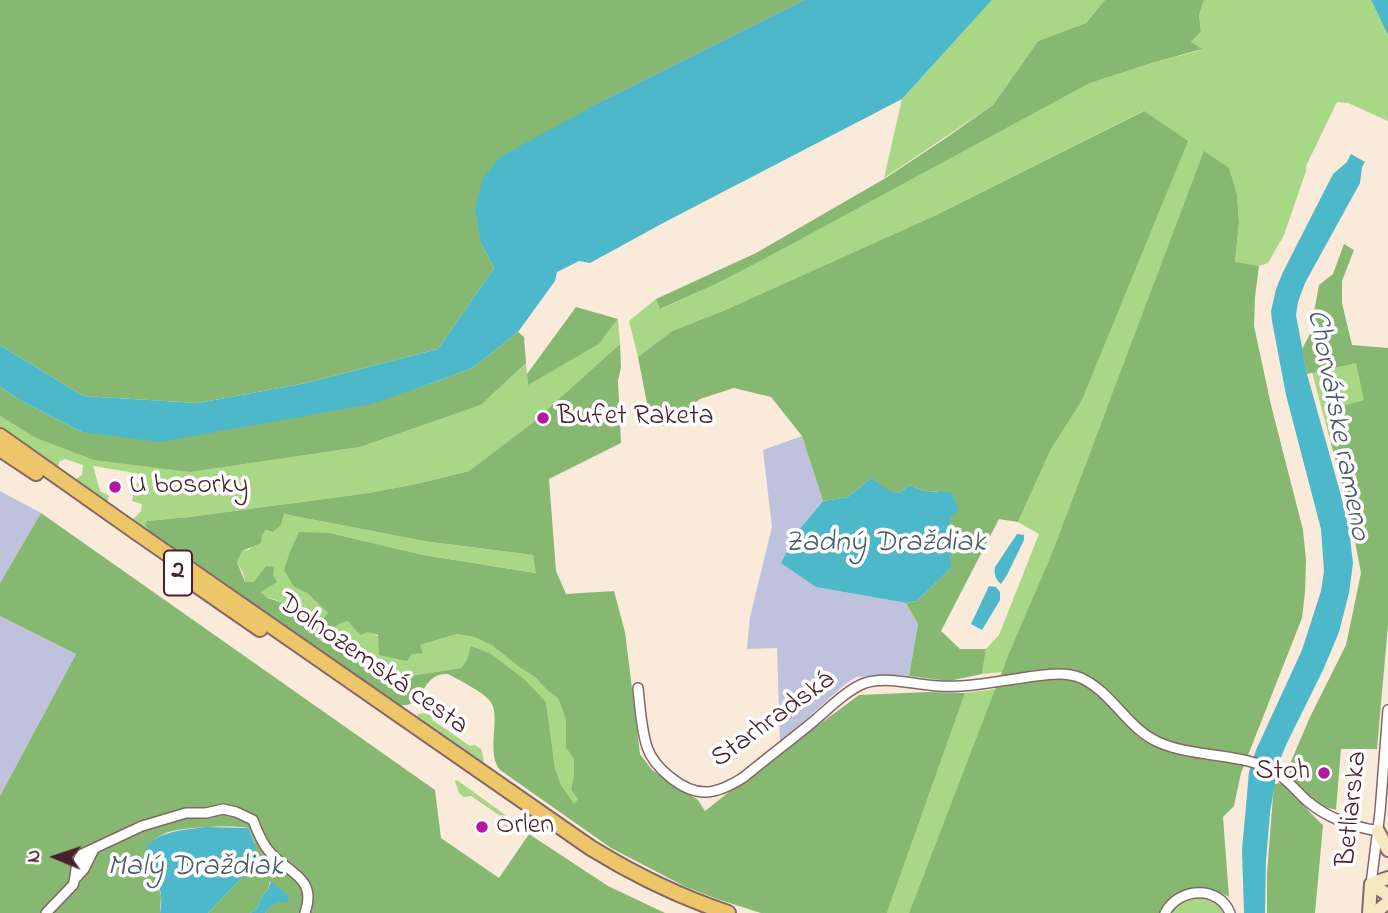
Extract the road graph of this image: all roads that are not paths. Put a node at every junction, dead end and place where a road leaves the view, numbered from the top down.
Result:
1 (0, 436) edge
2 (0, 449) edge
3 (638, 688) dead end
4 (1388, 710) edge
5 (1386, 753) edge
6 (1378, 831) junction
7 (1388, 850) edge
8 (1388, 878) edge
9 (1371, 884) junction
10 (1388, 895) edge
11 (1388, 902) edge
12 (46, 913) edge
13 (305, 913) edge
14 (702, 913) edge
15 (729, 913) edge
16 (1165, 913) edge
17 (1230, 913) edge
18 (1369, 913) edge
19 (1376, 913) edge

1 - 15 main road, Dolnozemská cesta / 2
2 - 14 main road, Dolnozemská cesta / 2
3 - 6 street, Starhradská
4 - 5 street, Betliarska
5 - 6 street, Betliarska
6 - 7 street
6 - 9 street, Betliarska
8 - 9 street
9 - 10 street
9 - 18 street, Betliarska
11 - 19 street
12 - 13 street
16 - 17 street

